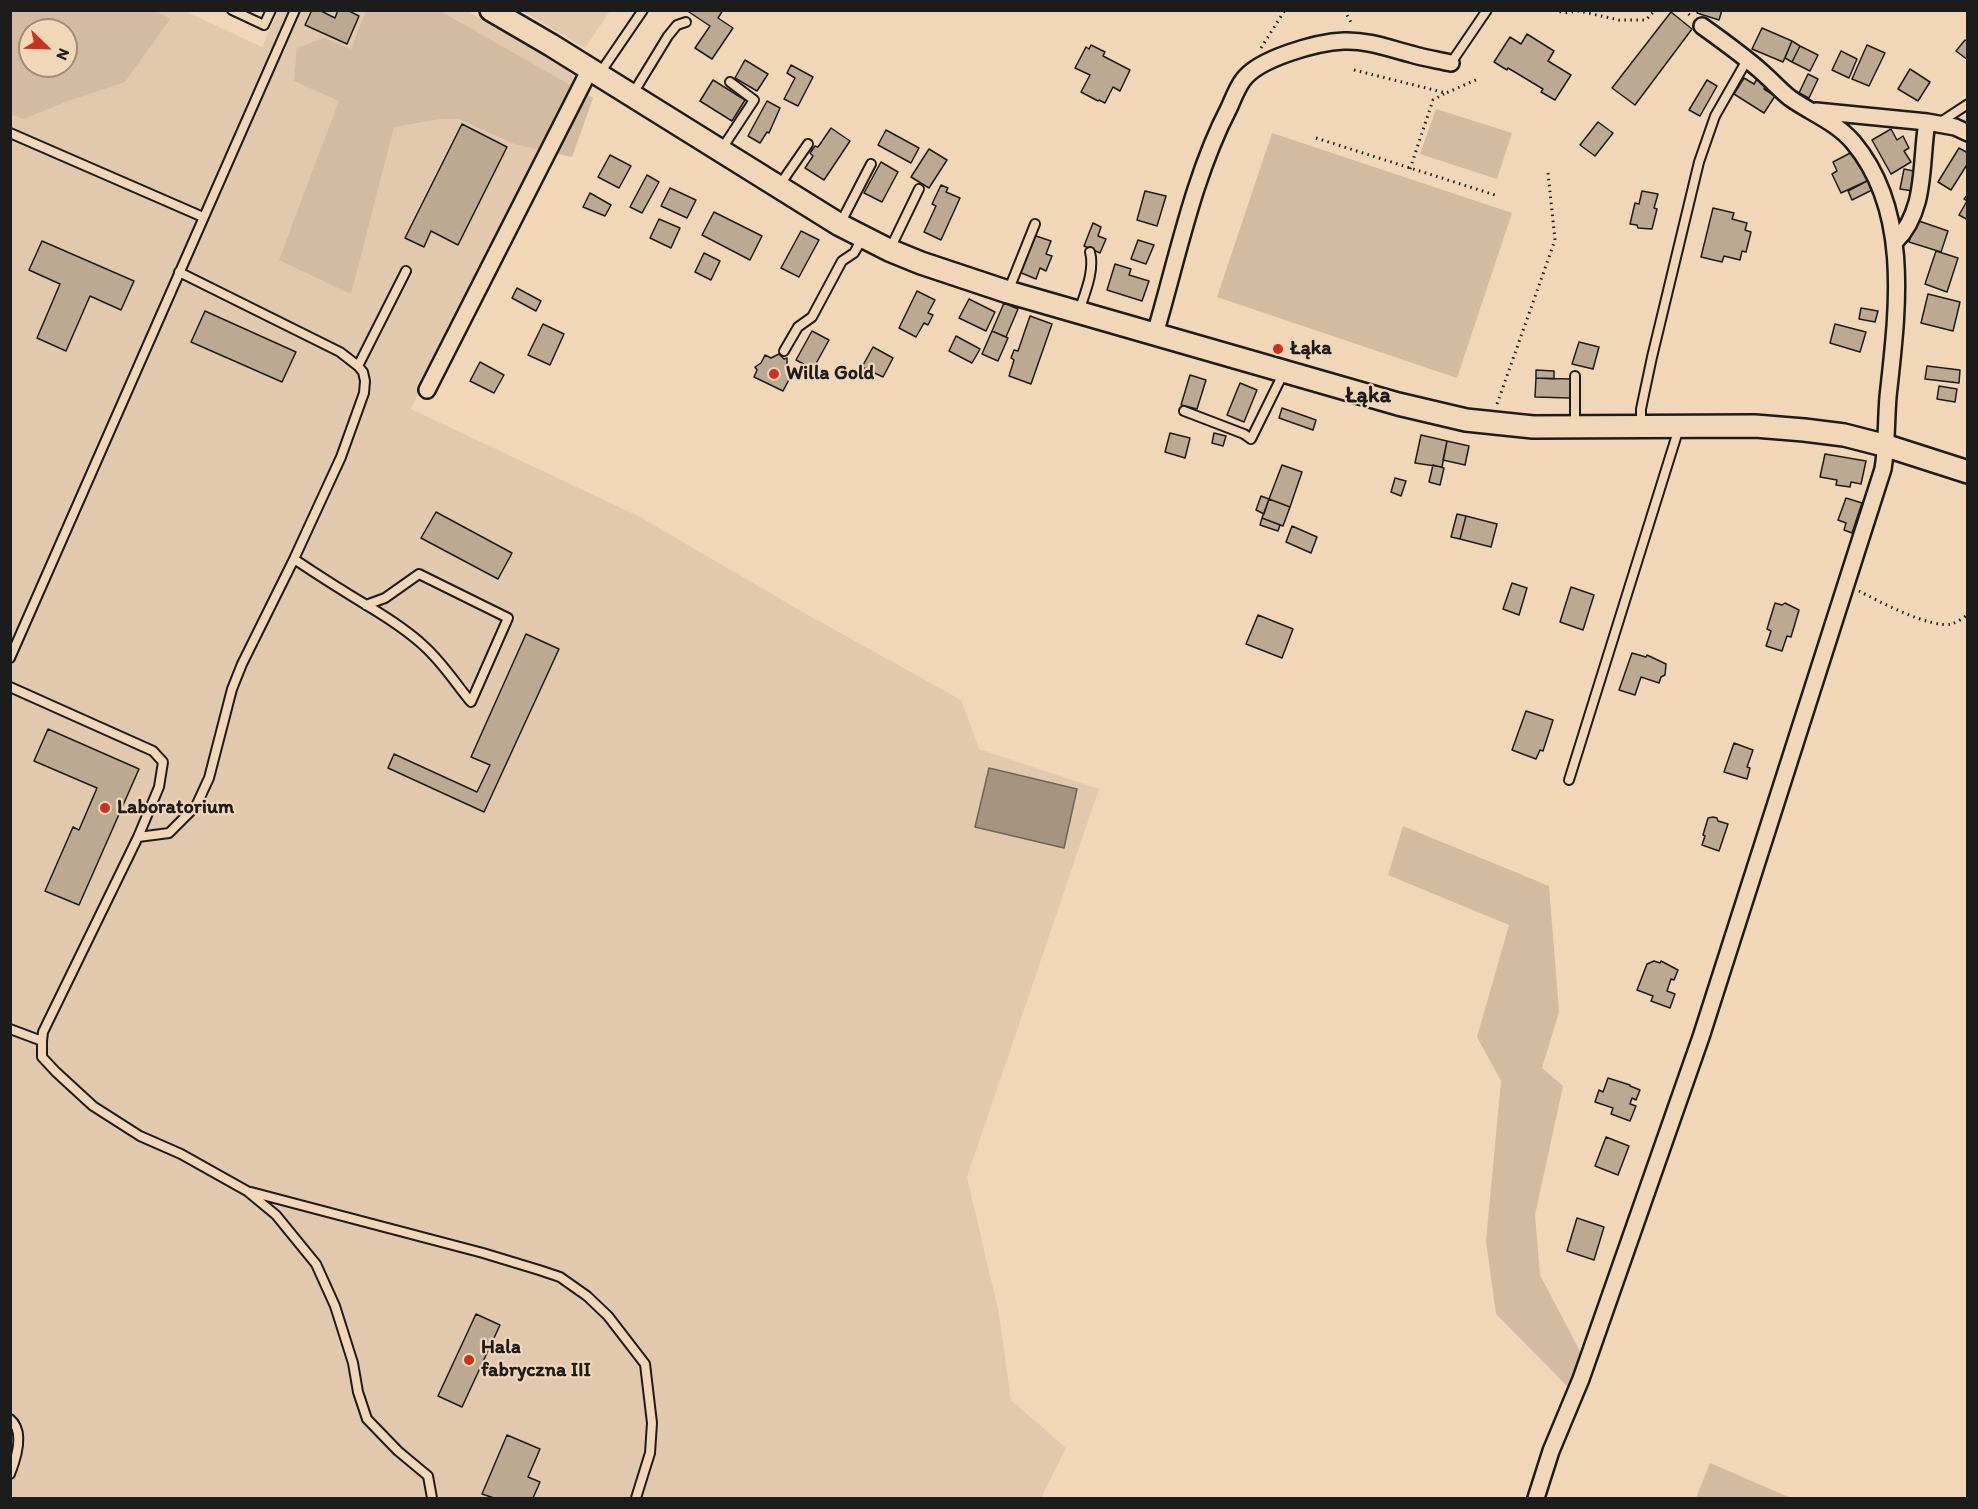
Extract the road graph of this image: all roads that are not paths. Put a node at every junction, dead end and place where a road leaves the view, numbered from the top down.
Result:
1 (232, 10) edge
2 (271, 10) edge
3 (295, 10) edge
4 (491, 10) edge
5 (643, 10) edge
6 (1487, 10) edge
7 (686, 22) dead end
8 (1702, 26) dead end
9 (1748, 60) junction
10 (1451, 63) joint
11 (594, 72) junction
12 (730, 82) dead end
13 (631, 96) junction
14 (1968, 104) edge
15 (1813, 111) junction
16 (1932, 123) junction
17 (1968, 133) edge
18 (10, 134) edge
19 (808, 144) dead end
20 (720, 151) junction
21 (871, 164) dead end
22 (778, 188) junction
23 (919, 189) dead end
24 (203, 217) junction
25 (1035, 224) dead end
26 (840, 225) junction
27 (863, 237) junction
28 (1895, 242) junction
29 (889, 250) junction
30 (1090, 252) dead end
31 (406, 271) dead end
32 (179, 272) junction
33 (1008, 292) junction
34 (1079, 312) junction
35 (1155, 334) junction
36 (784, 351) dead end
37 (358, 366) junction
38 (1284, 372) junction
39 (1575, 376) dead end
40 (427, 390) dead end
41 (1184, 411) dead end
42 (1679, 426) junction
43 (1641, 427) junction
44 (1575, 428) junction
45 (1887, 446) junction
46 (1968, 472) edge
47 (294, 559) junction
48 (366, 605) junction
49 (10, 658) edge
50 (10, 687) edge
51 (1569, 780) dead end
52 (138, 837) junction
53 (10, 1029) edge
54 (42, 1041) junction
55 (246, 1191) junction
56 (10, 1419) edge
57 (10, 1474) edge
58 (432, 1498) edge
59 (636, 1498) edge
60 (1536, 1498) edge

1 - 2 lane
3 - 24 lane
4 - 11 main road
5 - 11 lane
6 - 10 lane
7 - 13 lane
8 - 9 street
9 - 15 street
9 - 43 lane
10 - 35 street
11 - 13 main road
11 - 40 street
12 - 20 lane
13 - 20 main road
14 - 16 lane
15 - 16 street
15 - 28 street
16 - 17 street
16 - 28 street
18 - 24 lane
19 - 22 lane
20 - 22 main road
21 - 26 lane
22 - 26 main road
23 - 29 lane
24 - 32 lane
25 - 33 lane
26 - 27 main road
27 - 29 main road
27 - 36 lane
28 - 45 street
29 - 33 main road
30 - 34 lane
31 - 37 lane
32 - 37 lane
32 - 49 lane
33 - 34 main road
34 - 35 main road
35 - 38 main road
37 - 47 lane
38 - 41 lane
38 - 44 main road
39 - 44 lane
42 - 43 main road
42 - 45 main road
42 - 51 lane
43 - 44 main road
45 - 46 main road
45 - 60 street
47 - 48 lane
47 - 52 lane
48 - 48 lane
50 - 52 lane
52 - 54 lane
53 - 54 lane
54 - 55 lane
55 - 58 lane
55 - 59 lane
56 - 57 lane

